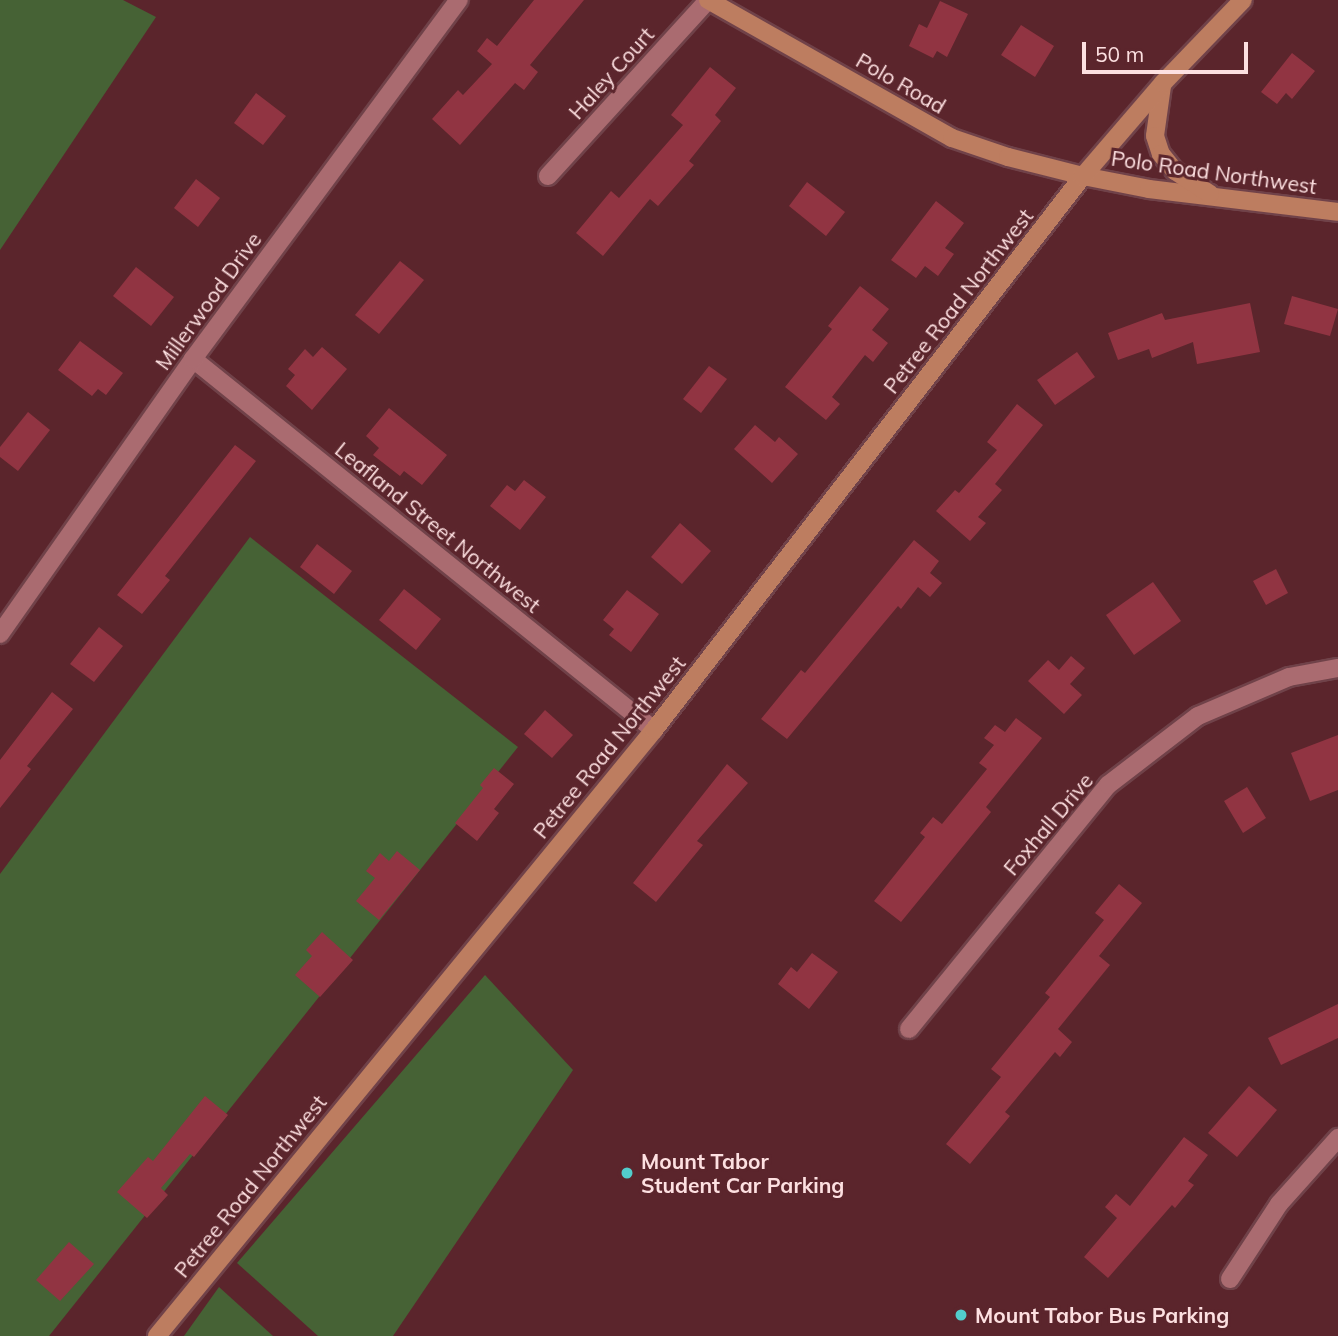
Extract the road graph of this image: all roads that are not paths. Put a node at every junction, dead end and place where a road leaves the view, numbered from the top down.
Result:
1 (458, 0) edge
2 (708, 0) edge
3 (1243, 0) edge
4 (1163, 83) junction
5 (548, 176) dead end
6 (1083, 176) junction
7 (1216, 198) junction
8 (1338, 212) edge
9 (193, 359) junction
10 (0, 634) edge
11 (1338, 668) edge
12 (654, 730) junction
13 (909, 1029) dead end
14 (1338, 1138) edge
15 (1230, 1279) dead end
16 (157, 1336) edge

1 - 9 street, Millerwood Drive
2 - 5 street, Haley Court
2 - 6 street, Polo Road
3 - 4 street, Petree Road Northwest
4 - 6 street, Petree Road Northwest
4 - 7 street
6 - 7 street, Polo Road Northwest
6 - 12 street, Petree Road Northwest
7 - 8 street, Polo Road Northwest
9 - 10 street, Millerwood Drive
9 - 12 street, Leafland Street Northwest
11 - 13 street, Foxhall Drive
12 - 16 street, Petree Road Northwest
14 - 15 street

